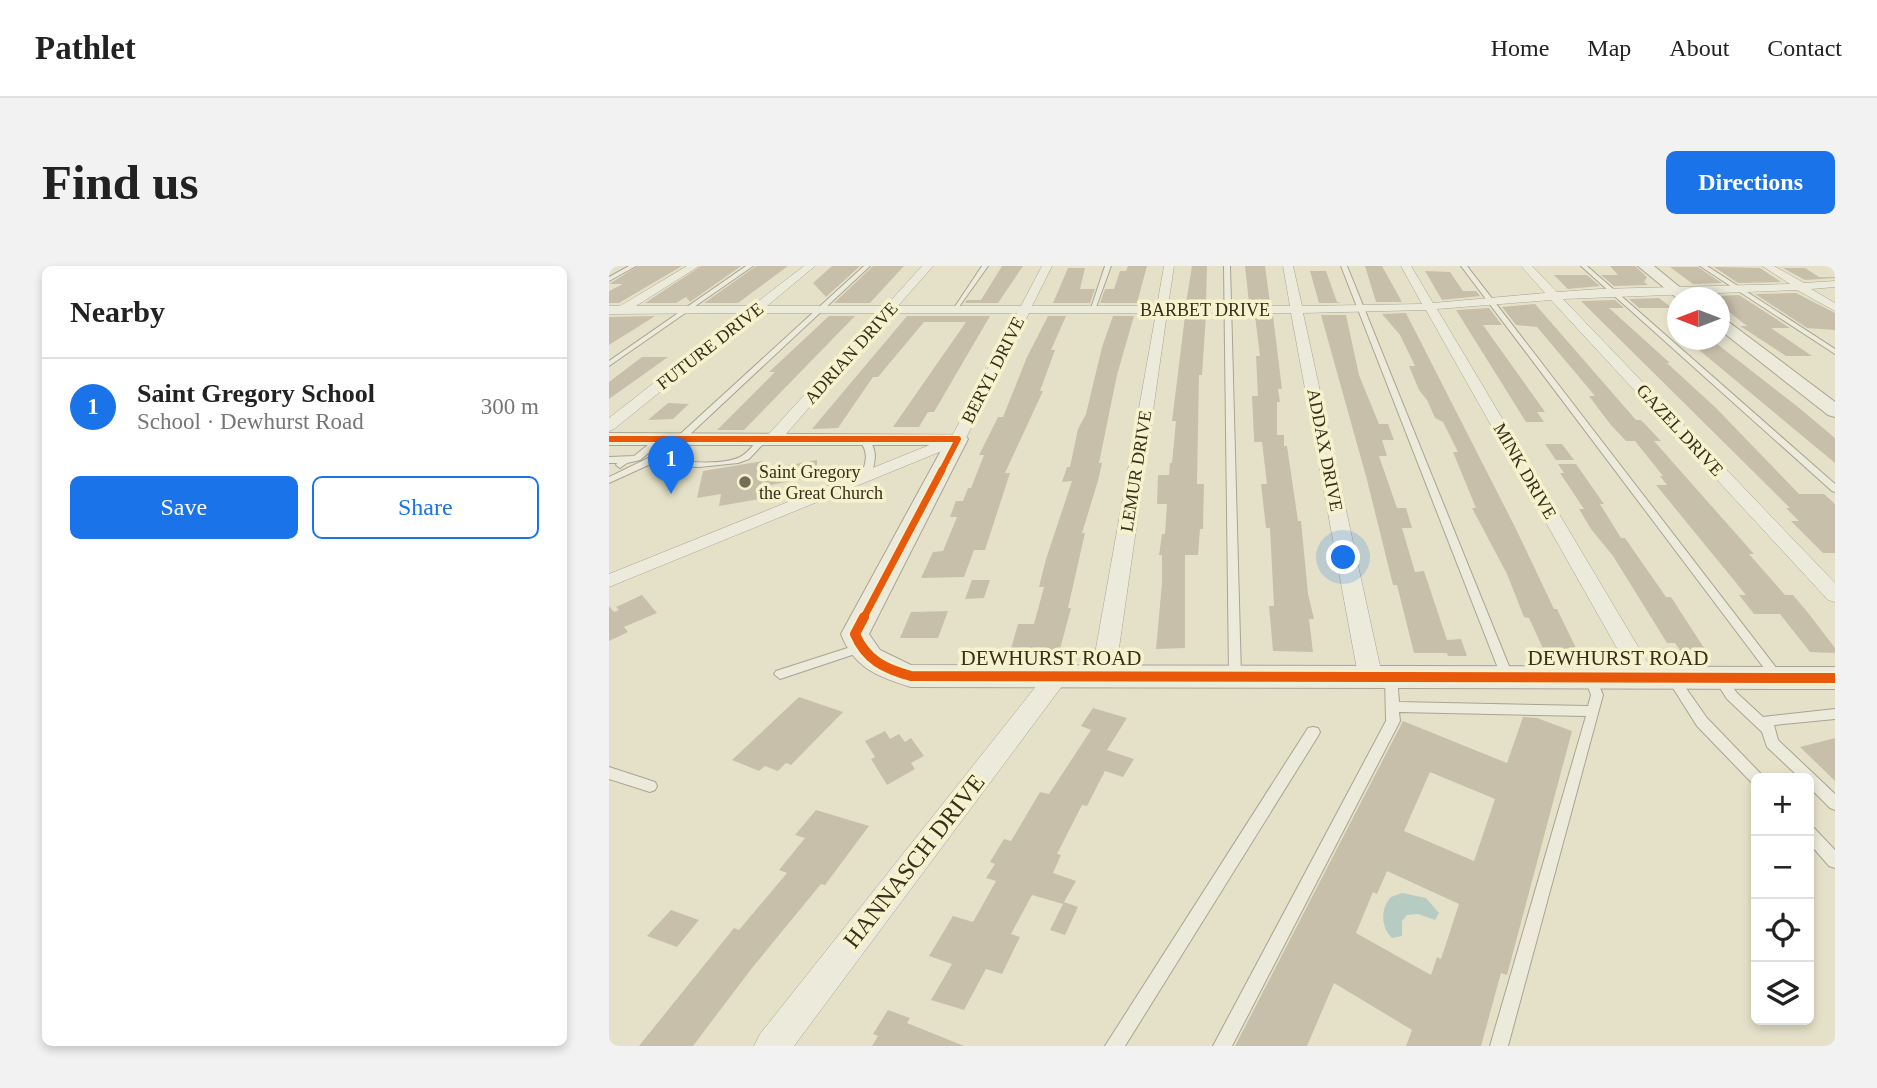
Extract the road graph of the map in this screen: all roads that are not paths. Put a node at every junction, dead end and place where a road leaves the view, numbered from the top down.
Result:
1 (633, 266) edge
2 (694, 266) edge
3 (750, 266) edge
4 (810, 266) edge
5 (867, 266) edge
6 (928, 266) edge
7 (985, 266) edge
8 (1047, 266) edge
9 (1108, 266) edge
10 (1169, 266) edge
11 (1227, 266) edge
12 (1288, 266) edge
13 (1344, 266) edge
14 (1406, 266) edge
15 (1464, 266) edge
16 (1526, 266) edge
17 (1584, 266) edge
18 (1645, 266) edge
19 (1703, 266) edge
20 (1767, 266) edge
21 (609, 279) edge
22 (1835, 284) edge
23 (1800, 286) junction
24 (1673, 287) edge
25 (1613, 291) junction
26 (1741, 291) junction
27 (1730, 292) edge
28 (1667, 293) edge
29 (1554, 296) junction
30 (1492, 303) junction
31 (1431, 308) junction
32 (1835, 308) edge
33 (609, 310) edge
34 (623, 310) junction
35 (687, 310) junction
36 (756, 310) junction
37 (819, 310) junction
38 (889, 310) junction
39 (954, 310) junction
40 (1024, 310) junction
41 (1092, 310) junction
42 (1162, 310) junction
43 (1228, 310) junction
44 (1297, 310) junction
45 (1362, 310) junction
46 (609, 319) edge
47 (1730, 331) edge
48 (1835, 352) edge
49 (609, 365) edge
50 (1835, 411) edge
51 (609, 426) edge
52 (609, 439) edge
53 (768, 439) junction
54 (862, 439) junction
55 (958, 439) junction
56 (670, 444) junction
57 (609, 460) edge
58 (624, 461) junction
59 (609, 475) edge
60 (866, 475) junction
61 (609, 480) edge
62 (1835, 489) edge
63 (609, 581) edge
64 (1835, 594) edge
65 (860, 648) junction
66 (780, 674) dead end
67 (1380, 675) junction
68 (1057, 676) junction
69 (1103, 676) junction
70 (1235, 676) junction
71 (1507, 676) junction
72 (1590, 676) junction
73 (1658, 676) junction
74 (1719, 676) junction
75 (1777, 677) junction
76 (1835, 678) edge
77 (1394, 708) junction
78 (1594, 711) junction
79 (1835, 714) edge
80 (1766, 728) junction
81 (1313, 732) dead end
82 (609, 773) edge
83 (1804, 773) edge
84 (1751, 774) edge
85 (1814, 783) edge
86 (650, 786) dead end
87 (1835, 804) edge
88 (1812, 836) edge
89 (1835, 861) edge
90 (772, 1046) edge
91 (1114, 1046) edge
92 (1222, 1046) edge
93 (1499, 1046) edge

1 - 21 lane
2 - 34 street
3 - 35 lane
4 - 36 street, FUTURE DRIVE
5 - 37 lane
6 - 38 street, ADRIAN DRIVE
7 - 39 lane
8 - 40 street, BERYL DRIVE
9 - 41 lane
10 - 42 street, LEMUR DRIVE
11 - 43 lane
12 - 44 street, ADDAX DRIVE
13 - 45 lane
14 - 31 street, MINK DRIVE
15 - 30 lane
16 - 29 street, GAZEL DRIVE
17 - 25 lane
18 - 24 street
19 - 26 lane
20 - 23 street
22 - 23 street, BARBET DRIVE
23 - 26 street, BARBET DRIVE
23 - 32 street
25 - 28 street, BARBET DRIVE
25 - 29 street, BARBET DRIVE
25 - 62 lane
26 - 27 street, BARBET DRIVE
26 - 48 lane
29 - 30 street, BARBET DRIVE
29 - 64 street, GAZEL DRIVE
30 - 31 street, BARBET DRIVE
30 - 75 lane
31 - 45 street, BARBET DRIVE
31 - 73 street, MINK DRIVE
33 - 34 street, BARBET DRIVE
34 - 35 street, BARBET DRIVE
34 - 46 street
35 - 36 street, BARBET DRIVE
35 - 49 lane
36 - 37 street, BARBET DRIVE
36 - 51 street, FUTURE DRIVE
37 - 38 street, BARBET DRIVE
37 - 56 lane
38 - 39 street, BARBET DRIVE
38 - 53 street, ADRIAN DRIVE
39 - 40 street, BARBET DRIVE
40 - 41 street, BARBET DRIVE
40 - 55 street, BERYL DRIVE
41 - 42 street, BARBET DRIVE
42 - 43 street, BARBET DRIVE
42 - 69 street, LEMUR DRIVE
43 - 44 street, BARBET DRIVE
43 - 70 lane
44 - 45 street, BARBET DRIVE
44 - 67 street, ADDAX DRIVE
45 - 71 lane
47 - 50 street
52 - 56 street
53 - 54 street
53 - 56 street
53 - 56 lane
54 - 55 street
54 - 60 lane
55 - 60 street, BERYL DRIVE
55 - 65 street
56 - 58 lane
56 - 61 lane
57 - 58 lane
58 - 59 lane
60 - 63 street, BERYL DRIVE
65 - 66 lane
65 - 68 street, DEWHURST ROAD
67 - 70 street, DEWHURST ROAD
67 - 71 street, DEWHURST ROAD
67 - 77 lane
68 - 69 street, DEWHURST ROAD
68 - 90 street, HANNASCH DRIVE
69 - 70 street, DEWHURST ROAD
71 - 72 street, DEWHURST ROAD
72 - 73 street, DEWHURST ROAD
72 - 78 lane
73 - 74 street, DEWHURST ROAD
73 - 84 lane
74 - 75 street, DEWHURST ROAD
74 - 80 lane
75 - 76 street, DEWHURST ROAD
77 - 78 lane
77 - 92 lane
78 - 93 lane
79 - 80 lane
80 - 83 lane
81 - 91 lane
82 - 86 lane
85 - 87 lane
88 - 89 lane

